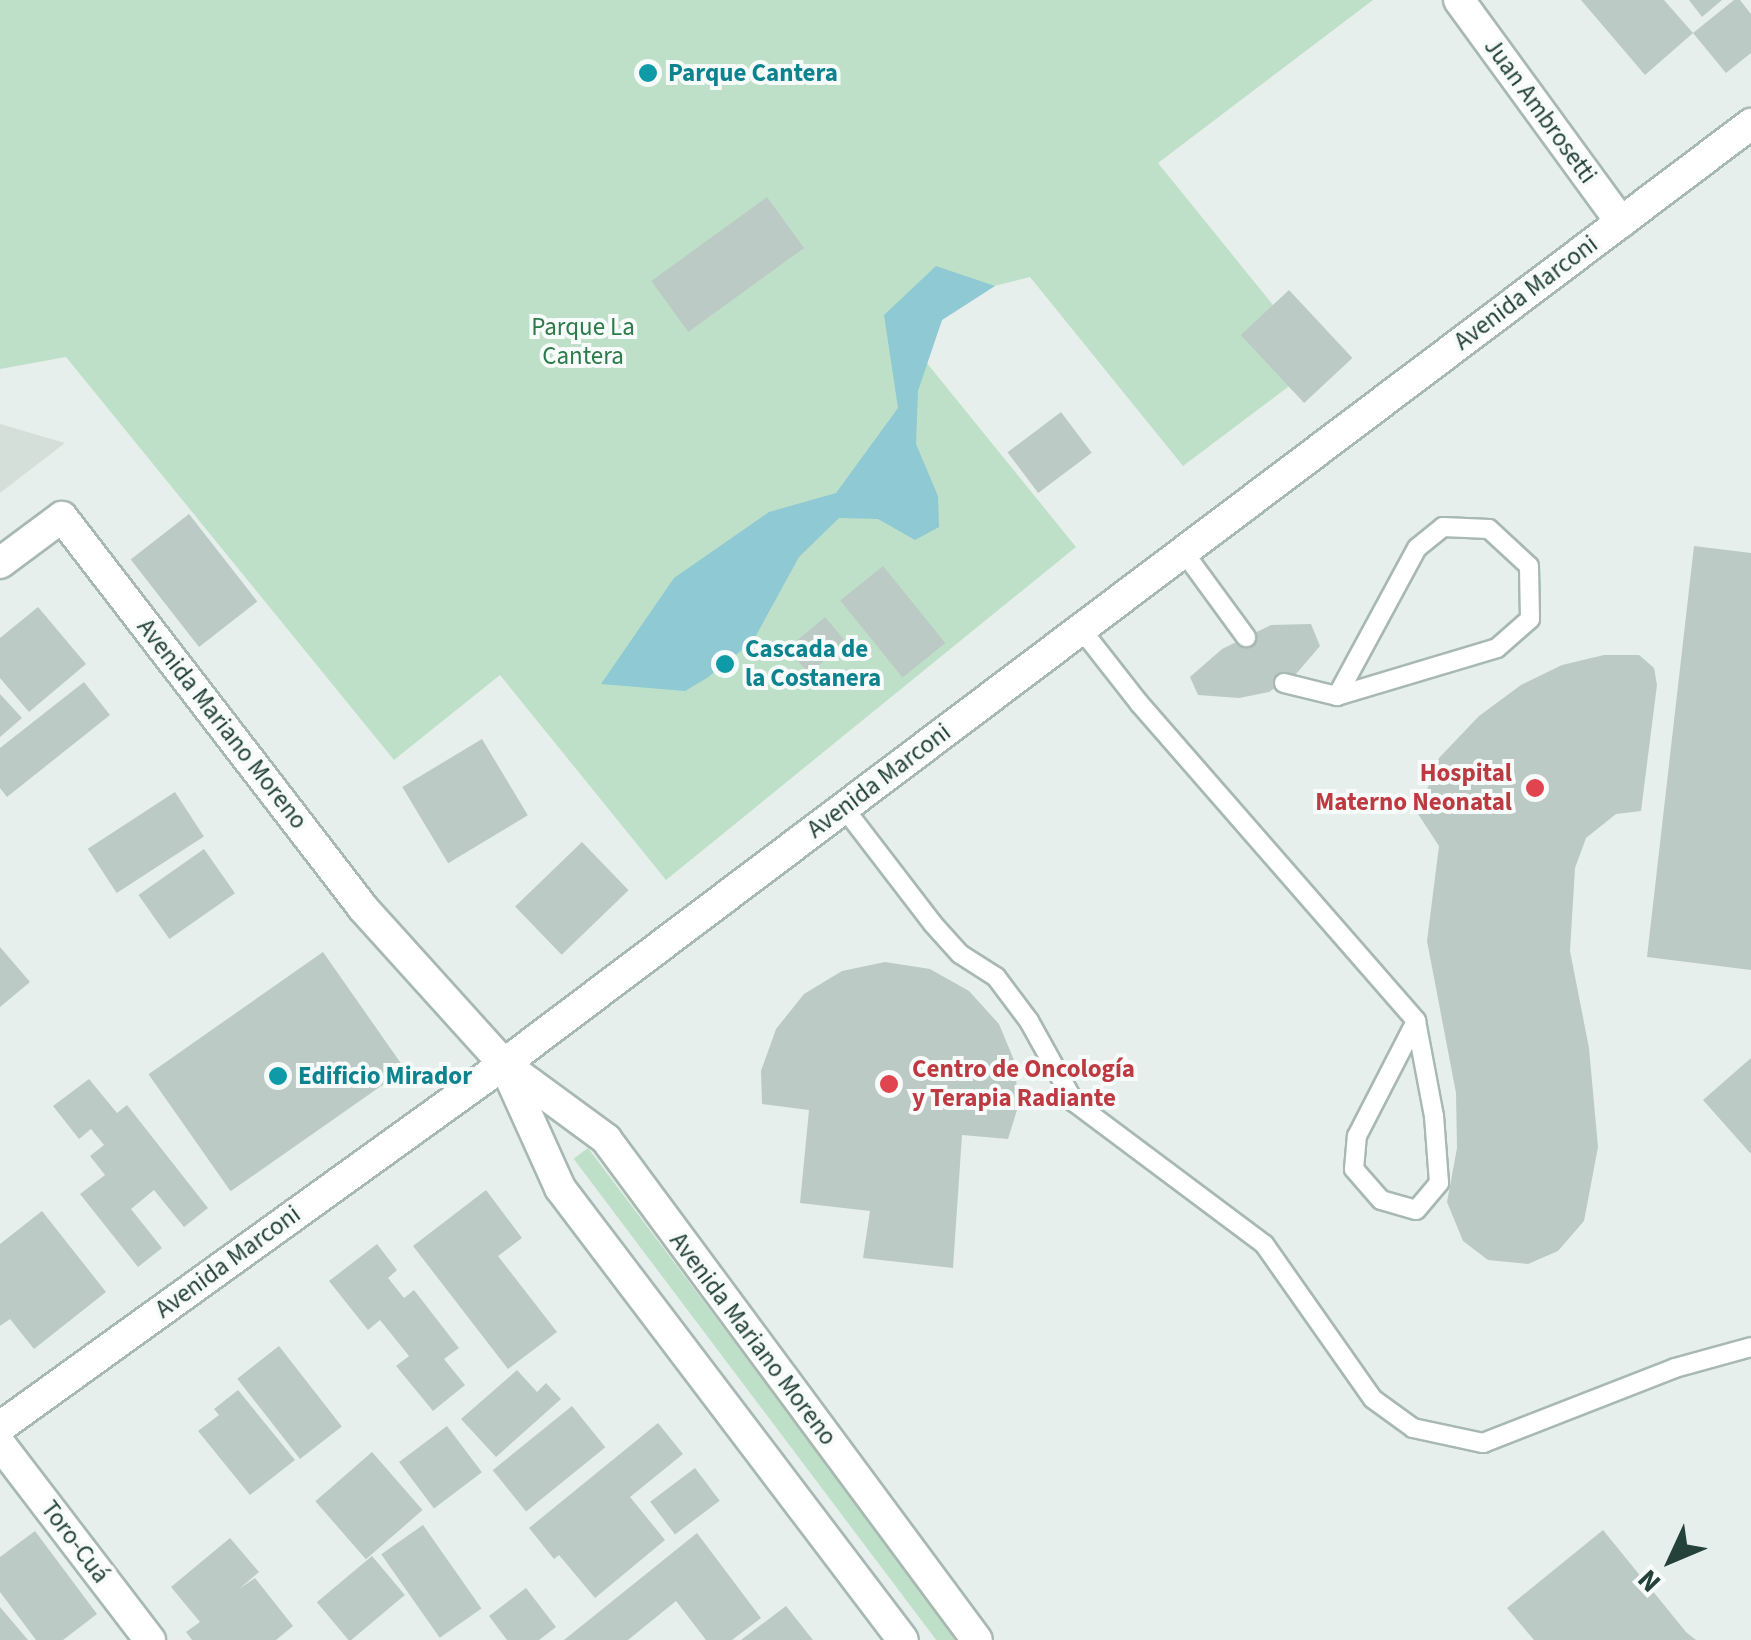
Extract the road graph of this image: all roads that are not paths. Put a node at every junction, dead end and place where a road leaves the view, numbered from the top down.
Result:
1 (1459, 0) edge
2 (1751, 124) edge
3 (1621, 222) junction
4 (1184, 552) junction
5 (0, 563) edge
6 (1081, 628) junction
7 (1246, 638) dead end
8 (1284, 682) dead end
9 (1338, 696) junction
10 (844, 808) junction
11 (1416, 1021) junction
12 (504, 1064) junction
13 (1751, 1346) edge
14 (0, 1427) edge
15 (0, 1444) edge
16 (150, 1640) edge
17 (903, 1640) edge
18 (976, 1640) edge

1 - 3 main road, Juan Ambrosetti
2 - 3 main road, Avenida Marconi
3 - 4 main road, Avenida Marconi
4 - 6 main road, Avenida Marconi
4 - 7 lane
5 - 12 main road, Avenida Mariano Moreno
6 - 10 main road, Avenida Marconi
6 - 11 lane
8 - 9 lane
9 - 9 lane
10 - 12 main road, Avenida Marconi
10 - 13 lane
11 - 11 lane
12 - 14 main road, Avenida Marconi
12 - 17 main road, Avenida Mariano Moreno
12 - 18 main road, Avenida Mariano Moreno
15 - 16 main road, Toro-Cuá

